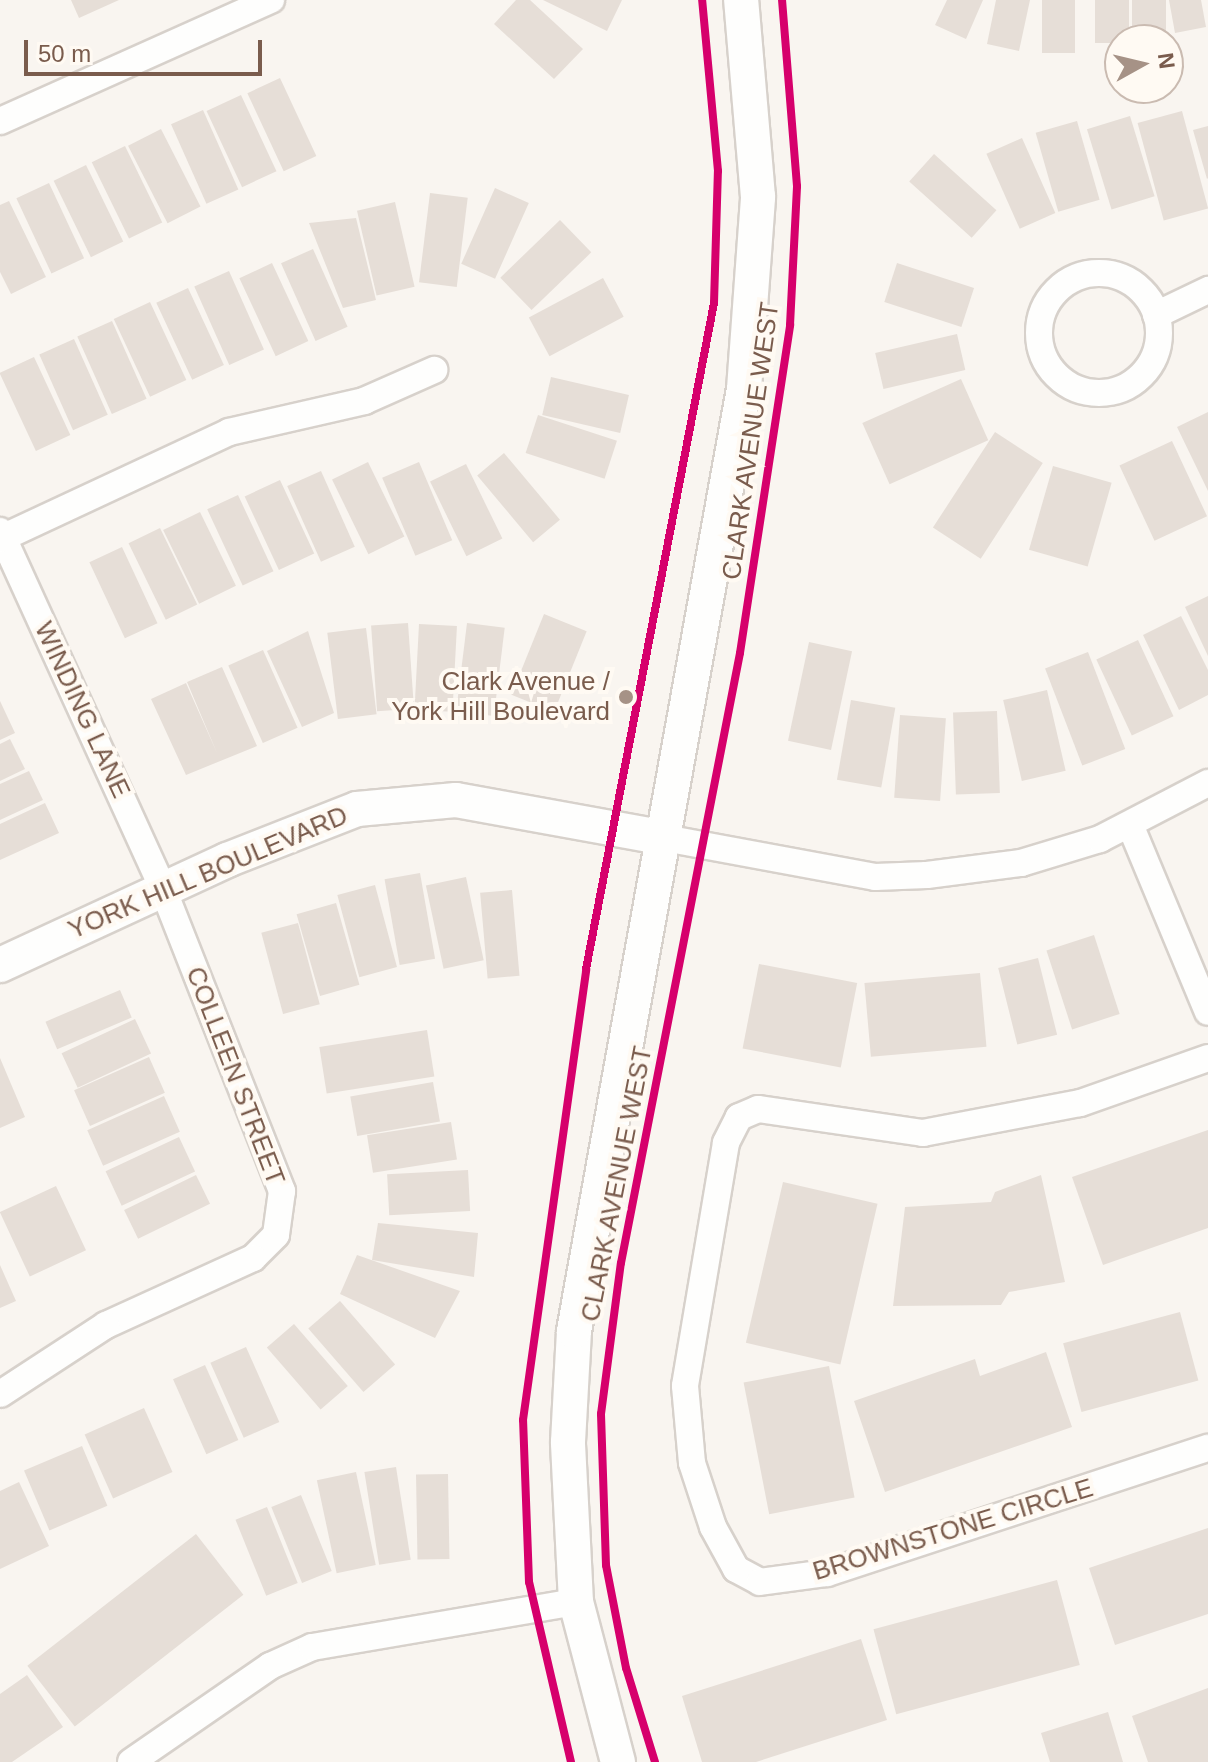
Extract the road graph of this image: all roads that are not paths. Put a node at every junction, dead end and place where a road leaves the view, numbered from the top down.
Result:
1 (271, 0) edge
2 (741, 0) edge
3 (0, 121) edge
4 (1208, 290) edge
5 (1156, 315) junction
6 (434, 370) dead end
7 (1, 536) edge
8 (1208, 783) edge
9 (1131, 827) junction
10 (659, 837) junction
11 (163, 889) junction
12 (0, 965) edge
13 (1208, 1012) edge
14 (1208, 1058) edge
15 (0, 1394) edge
16 (1208, 1448) edge
17 (576, 1602) junction
18 (131, 1762) edge
19 (618, 1762) edge

1 - 3 street
2 - 10 street, CLARK AVENUE WEST
4 - 5 street
5 - 5 street
6 - 7 street
7 - 11 street, WINDING LANE
8 - 9 street
9 - 10 street
9 - 13 street
10 - 11 street, YORK HILL BOULEVARD
10 - 17 street, CLARK AVENUE WEST
11 - 12 street, YORK HILL BOULEVARD
11 - 15 street, COLLEEN STREET
14 - 16 street, BROWNSTONE CIRCLE
17 - 18 street
17 - 19 street, CLARK AVENUE WEST

